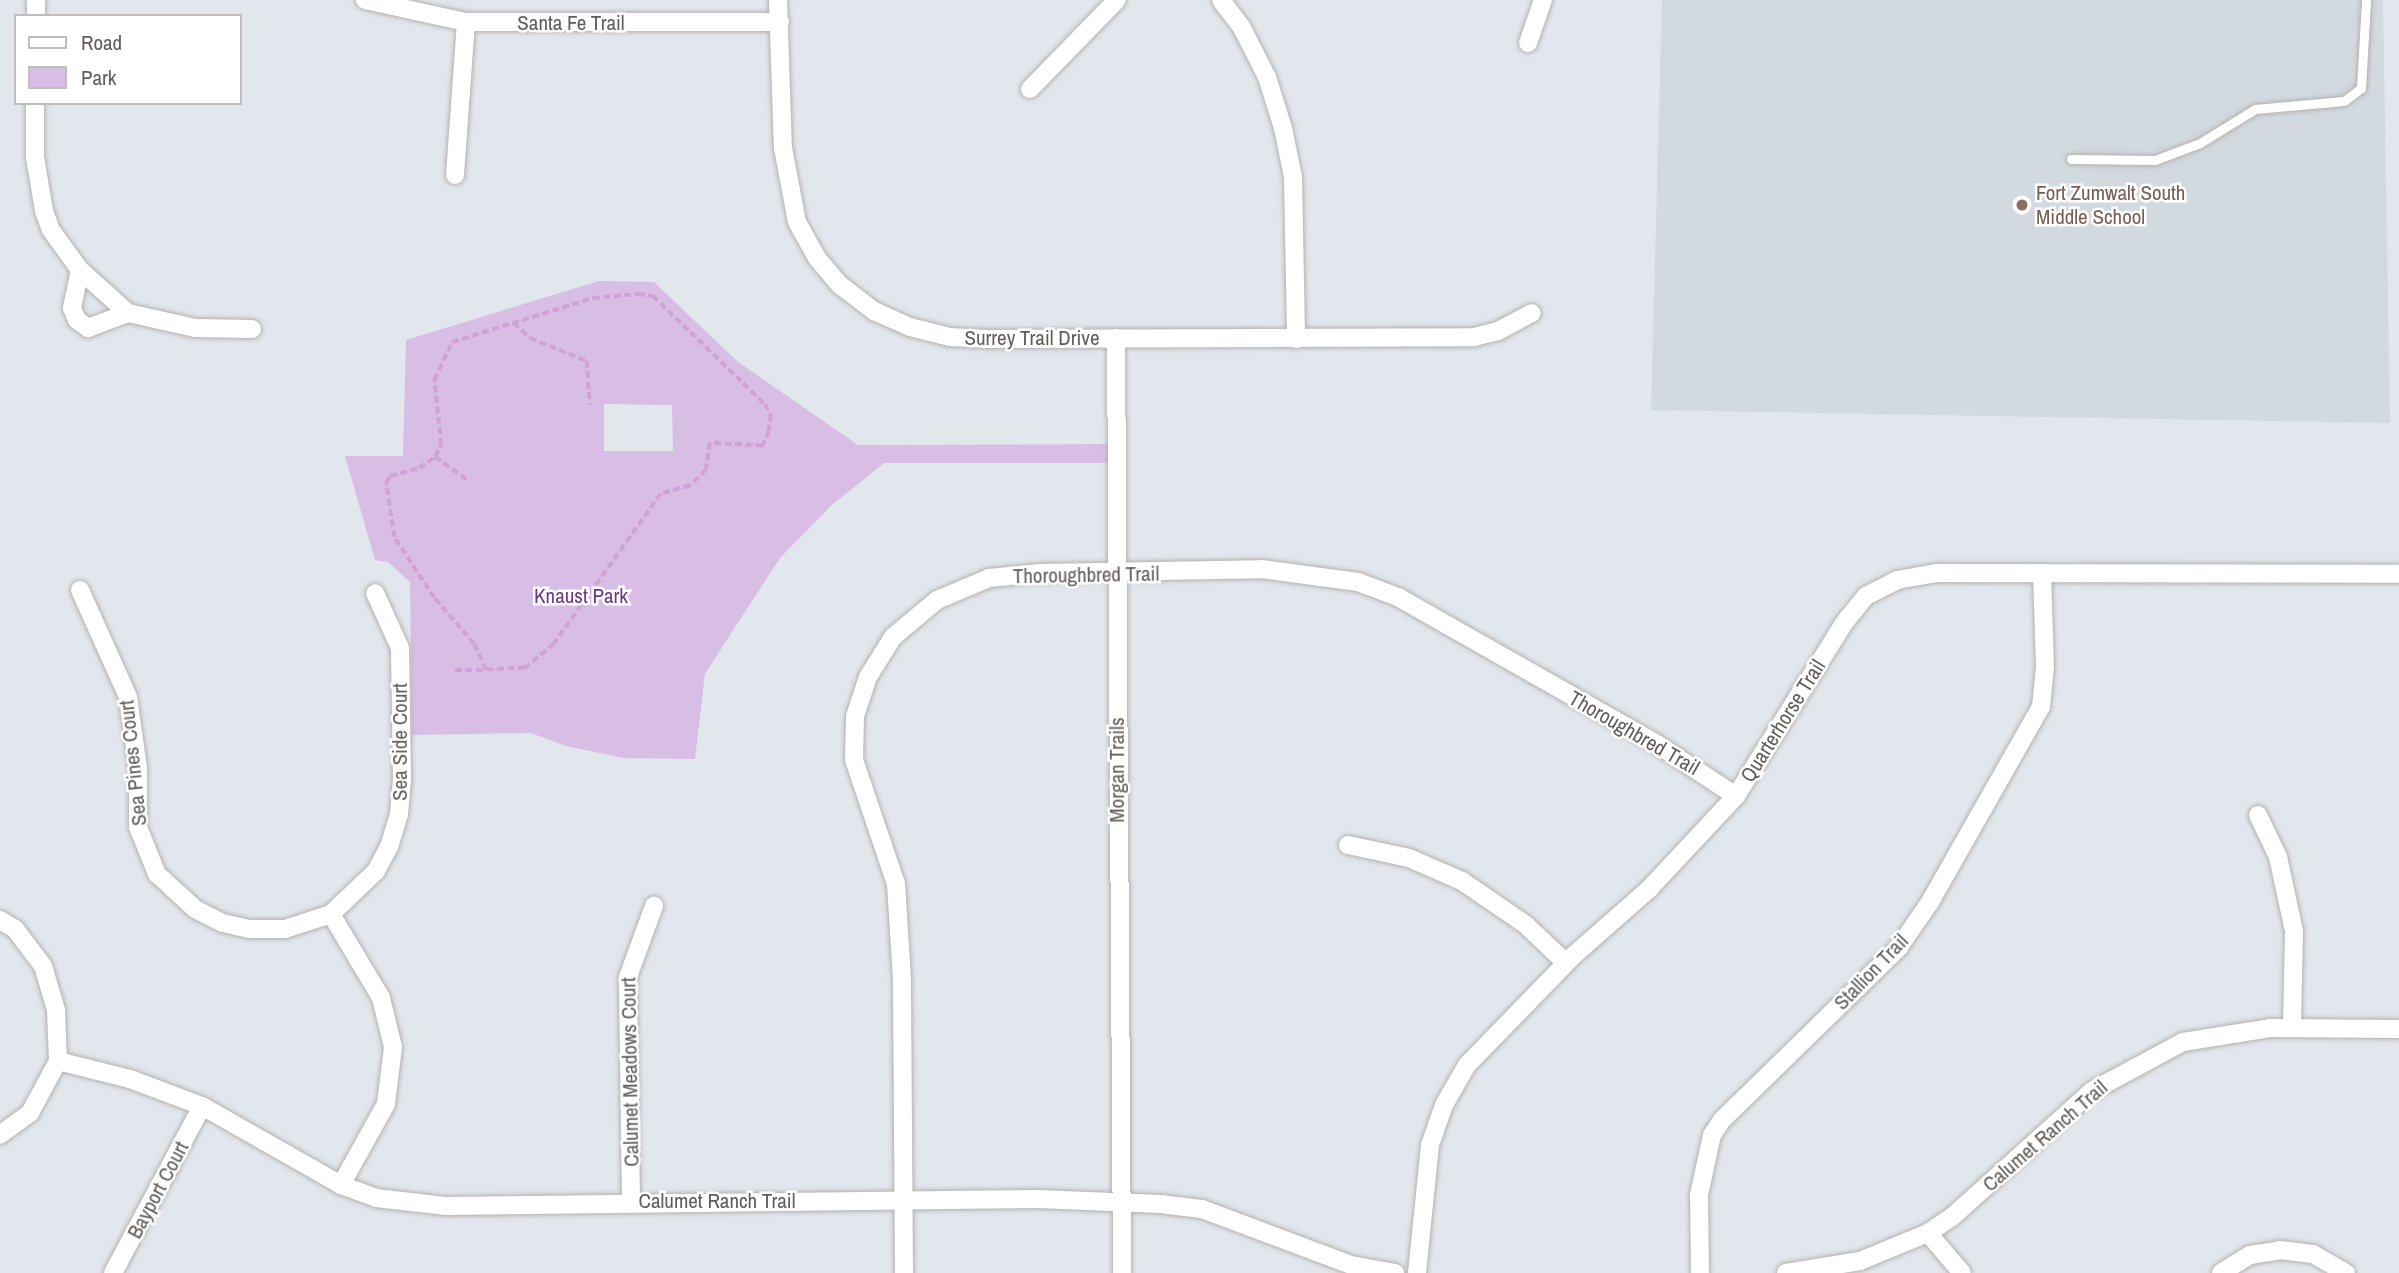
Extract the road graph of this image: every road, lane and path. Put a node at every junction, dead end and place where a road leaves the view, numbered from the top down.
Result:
1 (365, 0) edge
2 (778, 0) edge
3 (1117, 0) edge
4 (1221, 0) edge
5 (1543, 0) edge
6 (2366, 0) edge
7 (466, 22) junction
8 (780, 22) junction
9 (1528, 43) dead end
10 (1030, 89) dead end
11 (35, 105) edge
12 (2071, 159) dead end
13 (456, 175) dead end
14 (80, 270) junction
15 (128, 313) junction
16 (1532, 313) dead end
17 (514, 323) junction
18 (252, 329) dead end
19 (1116, 338) junction
20 (1296, 339) junction
21 (590, 405) dead end
22 (435, 457) junction
23 (468, 480) dead end
24 (2042, 573) junction
25 (2399, 574) edge
26 (1116, 575) junction
27 (80, 590) dead end
28 (375, 593) dead end
29 (455, 670) dead end
30 (486, 670) junction
31 (1736, 796) junction
32 (2258, 815) dead end
33 (1348, 845) dead end
34 (654, 906) dead end
35 (331, 914) junction
36 (0, 920) edge
37 (1566, 962) junction
38 (2292, 1028) junction
39 (2399, 1029) edge
40 (58, 1061) junction
41 (202, 1106) junction
42 (0, 1135) edge
43 (341, 1185) junction
44 (631, 1200) junction
45 (902, 1201) junction
46 (1118, 1201) junction
47 (1928, 1233) junction
48 (113, 1273) edge
49 (904, 1273) edge
50 (1122, 1273) edge
51 (1395, 1273) edge
52 (1417, 1273) edge
53 (1700, 1273) edge
54 (1786, 1273) edge
55 (1962, 1273) edge
56 (2221, 1273) edge
57 (2346, 1273) edge

1 - 7 street, Santa Fe Trail
2 - 8 street, Surrey Trail Drive
3 - 10 street
4 - 20 street
5 - 9 street
6 - 12 lane
7 - 8 street, Santa Fe Trail
7 - 13 street
8 - 19 street, Surrey Trail Drive
11 - 14 street
14 - 15 street
14 - 15 street
15 - 18 street
16 - 20 street, Surrey Trail Drive
17 - 21 path
17 - 22 path
17 - 30 path
19 - 20 street, Surrey Trail Drive
19 - 26 street, Morgan Trails
22 - 23 path
22 - 30 path
24 - 25 street, Quarterhorse Trail
24 - 31 street, Quarterhorse Trail
24 - 53 street, Stallion Trail
26 - 31 street, Thoroughbred Trail
26 - 45 street, Thoroughbred Trail
26 - 46 street, Morgan Trails
27 - 35 street, Sea Pines Court
28 - 35 street, Sea Side Court
29 - 30 path
31 - 37 street, Quarterhorse Trail
32 - 38 street
33 - 37 street
34 - 44 street, Calumet Meadows Court
35 - 43 street
36 - 40 street
37 - 52 street, Quarterhorse Trail
38 - 39 street, Calumet Ranch Trail
38 - 47 street, Calumet Ranch Trail
40 - 41 street, Calumet Ranch Trail
40 - 42 street
41 - 43 street, Calumet Ranch Trail
41 - 48 street, Bayport Court
43 - 44 street, Calumet Ranch Trail
44 - 45 street, Calumet Ranch Trail
45 - 46 street, Calumet Ranch Trail
45 - 49 street, Thoroughbred Trail
46 - 50 street, Morgan Trails
46 - 51 street, Calumet Ranch Trail
47 - 54 street, Calumet Ranch Trail
47 - 55 street
56 - 57 street

